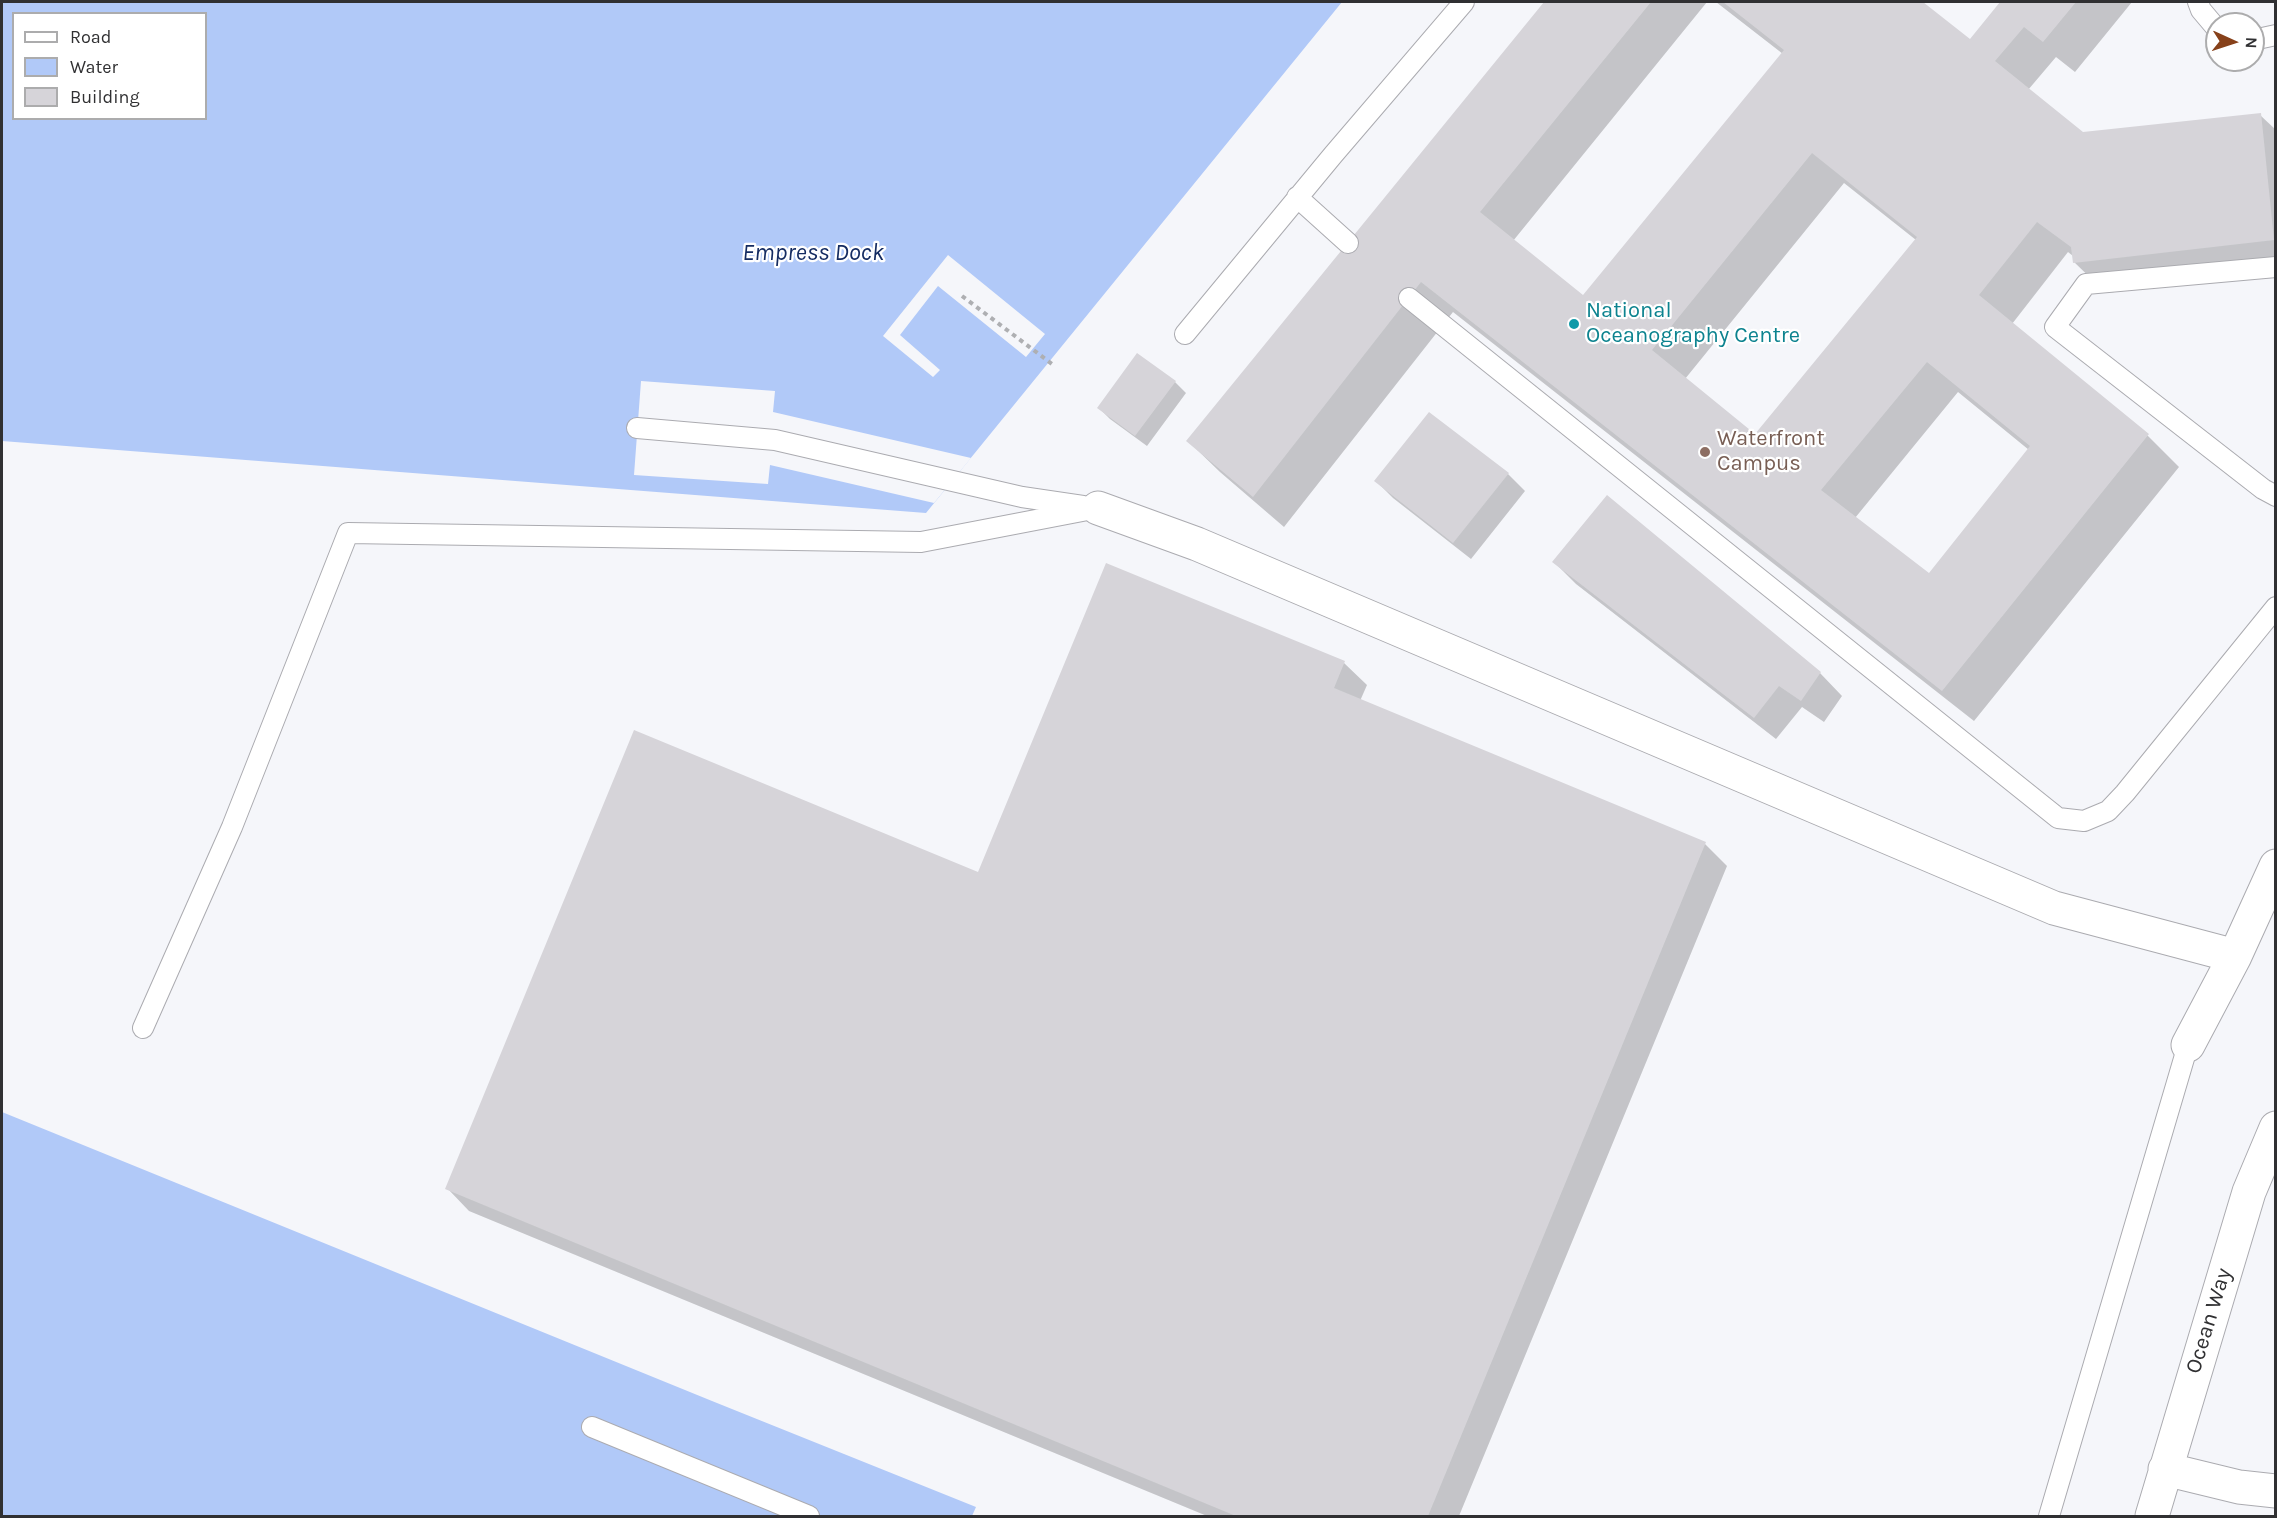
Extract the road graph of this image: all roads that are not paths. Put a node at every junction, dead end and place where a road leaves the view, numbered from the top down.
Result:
1 (1464, 2) edge
2 (1298, 197) junction
3 (1348, 243) dead end
4 (2276, 267) edge
5 (1408, 298) dead end
6 (1185, 334) dead end
7 (637, 428) dead end
8 (2276, 496) edge
9 (1098, 508) junction
10 (2276, 608) edge
11 (2276, 866) edge
12 (2235, 956) junction
13 (143, 1028) dead end
14 (2188, 1045) joint
15 (2276, 1128) edge
16 (592, 1427) dead end
17 (2165, 1469) junction
18 (2276, 1491) edge
19 (809, 1516) edge
20 (2049, 1516) edge
21 (2152, 1516) edge

1 - 2 lane
2 - 3 lane
2 - 6 lane
4 - 8 lane
5 - 10 lane
7 - 9 lane
9 - 12 street
9 - 13 lane
11 - 12 street
12 - 14 street
14 - 20 lane
15 - 17 street, Ocean Way
16 - 19 lane
17 - 18 street
17 - 21 street, Ocean Way

